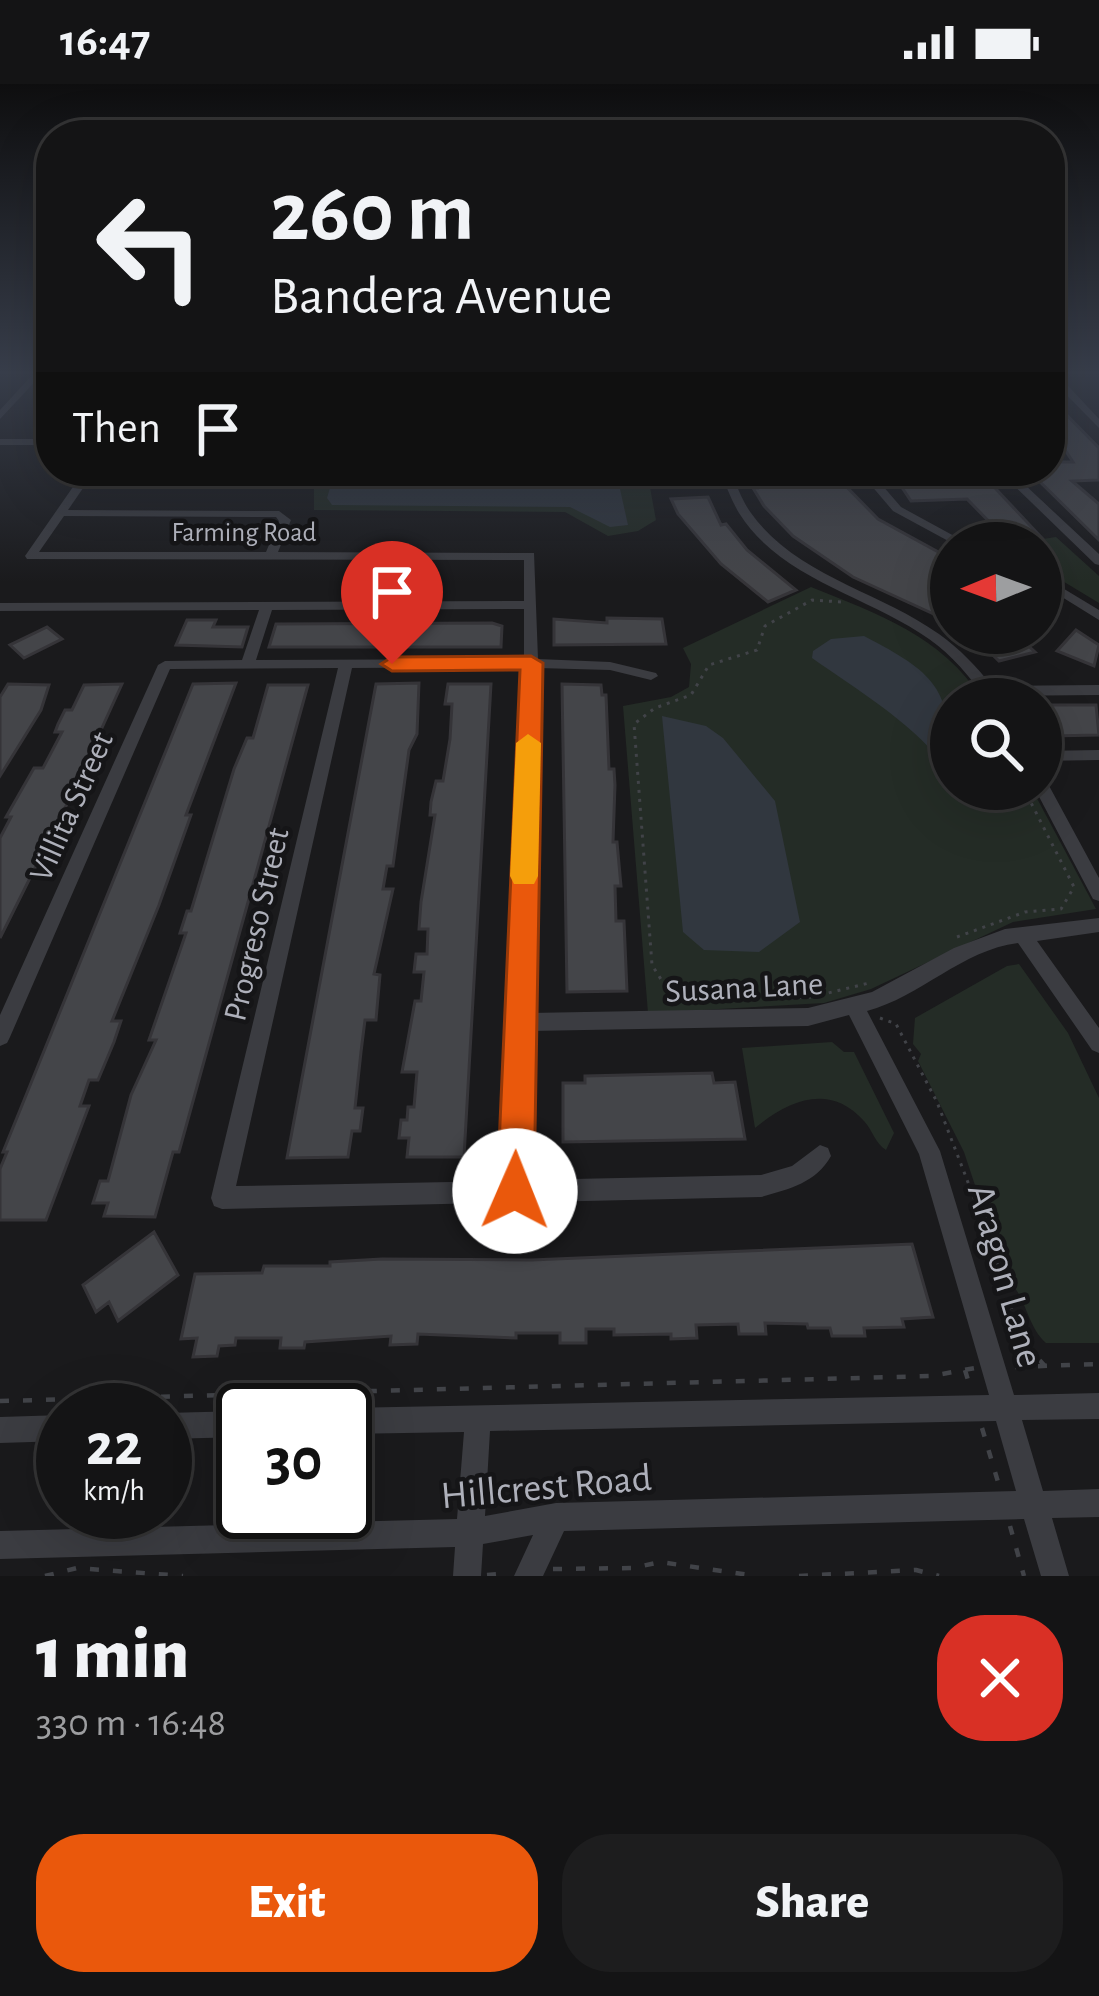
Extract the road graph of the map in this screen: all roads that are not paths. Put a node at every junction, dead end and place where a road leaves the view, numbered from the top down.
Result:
1 (79, 486) edge
2 (731, 486) edge
3 (877, 486) edge
4 (1020, 486) edge
5 (61, 513) junction
6 (930, 527) edge
7 (271, 556) junction
8 (1099, 561) edge
9 (1062, 593) edge
10 (530, 605) junction
11 (267, 606) junction
12 (0, 607) edge
13 (1099, 616) edge
14 (531, 663) junction
15 (247, 664) junction
16 (346, 664) junction
17 (651, 676) dead end
18 (976, 678) edge
19 (1099, 690) edge
20 (1062, 692) edge
21 (1099, 755) edge
22 (1062, 756) edge
23 (1054, 810) edge
24 (1099, 894) edge
25 (1099, 925) edge
26 (1021, 933) junction
27 (863, 994) junction
28 (519, 1022) junction
29 (0, 1037) edge
30 (1099, 1045) edge
31 (820, 1156) dead end
32 (515, 1191) junction
33 (1099, 1406) edge
34 (1006, 1407) junction
35 (478, 1418) junction
36 (372, 1420) edge
37 (36, 1429) edge
38 (0, 1430) edge
39 (1018, 1503) junction
40 (1099, 1503) edge
41 (556, 1517) junction
42 (470, 1533) junction
43 (0, 1545) edge
44 (529, 1574) edge
45 (470, 1576) edge
46 (1055, 1576) edge

1 - 5 street
2 - 18 street
3 - 6 street
4 - 8 street
5 - 7 street
5 - 7 street, Farming Road
7 - 10 street, Farming Road
9 - 13 street
10 - 11 street
10 - 14 street
11 - 12 street
11 - 15 street
14 - 16 street
14 - 17 street
14 - 28 street
15 - 16 street
15 - 29 street, Villita Street
16 - 32 street, Progreso Street
19 - 20 street
21 - 22 street
23 - 24 street
25 - 26 street, Susana Lane
26 - 27 street, Susana Lane
26 - 30 street
27 - 28 street, Susana Lane
27 - 34 street, Aragon Lane
28 - 32 street
31 - 32 street
33 - 34 street, Hillcrest Road
34 - 35 street, Hillcrest Road
34 - 39 street, Aragon Lane
35 - 36 street, Hillcrest Road
35 - 42 street
37 - 38 street
39 - 40 street, Hillcrest Road
39 - 41 street, Hillcrest Road
39 - 46 street, Aragon Lane
41 - 42 street, Hillcrest Road
41 - 44 street
42 - 43 street, Hillcrest Road
42 - 45 street

